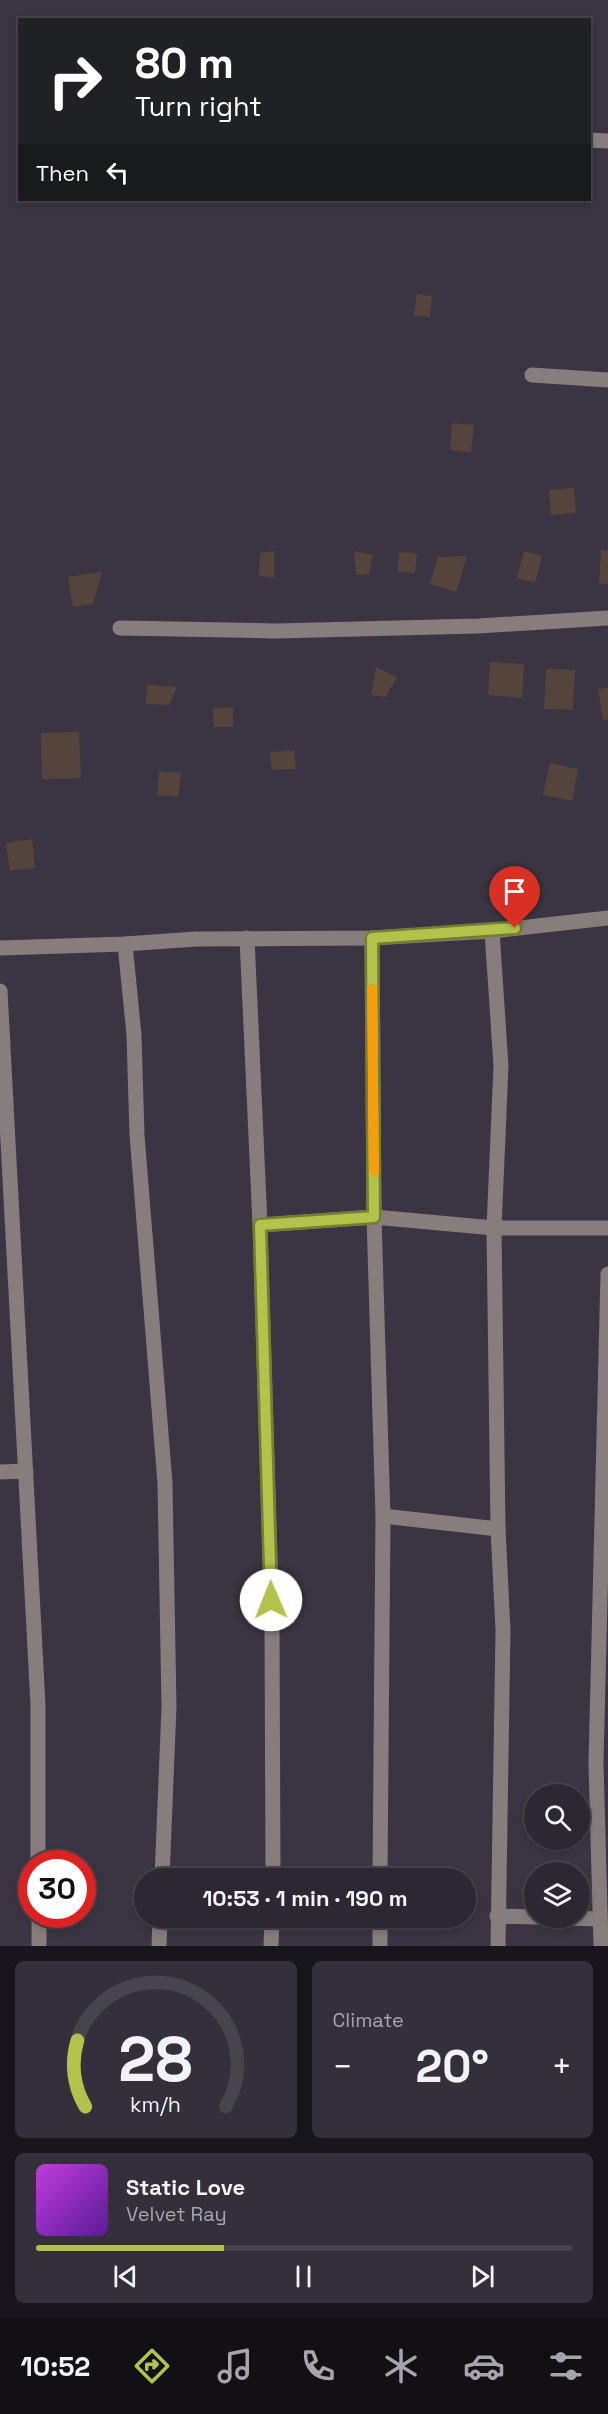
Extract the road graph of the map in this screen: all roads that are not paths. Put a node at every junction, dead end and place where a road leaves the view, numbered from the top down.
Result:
1 (591, 140) edge
2 (608, 141) edge
3 (532, 375) dead end
4 (608, 380) edge
5 (608, 618) edge
6 (120, 628) dead end
7 (608, 918) edge
8 (492, 931) junction
9 (247, 938) junction
10 (372, 938) junction
11 (125, 944) junction
12 (0, 948) edge
13 (0, 991) edge
14 (374, 1217) junction
15 (260, 1225) junction
16 (494, 1227) junction
17 (608, 1228) edge
18 (608, 1274) edge
19 (26, 1471) junction
20 (0, 1472) edge
21 (383, 1516) junction
22 (498, 1529) junction
23 (38, 1850) edge
24 (162, 1868) edge
25 (273, 1868) edge
26 (380, 1868) edge
27 (497, 1916) junction
28 (599, 1919) junction
29 (39, 1928) edge
30 (160, 1928) edge
31 (272, 1928) edge
32 (380, 1928) edge
33 (39, 1946) edge
34 (159, 1946) edge
35 (271, 1946) edge
36 (380, 1946) edge
37 (498, 1946) edge
38 (601, 1946) edge

1 - 2 street
3 - 4 street
5 - 6 street
7 - 8 street
8 - 10 street
8 - 16 street
9 - 10 street
9 - 11 street
9 - 15 street
10 - 14 street
11 - 12 street
11 - 24 street
13 - 19 street
14 - 15 street
14 - 16 street
14 - 21 street
15 - 25 street
16 - 17 street
16 - 22 street
18 - 28 street
19 - 20 street
19 - 23 street
21 - 22 street
21 - 26 street
22 - 27 street
27 - 28 street
27 - 37 street
28 - 38 street
29 - 33 street
30 - 34 street
31 - 35 street
32 - 36 street

